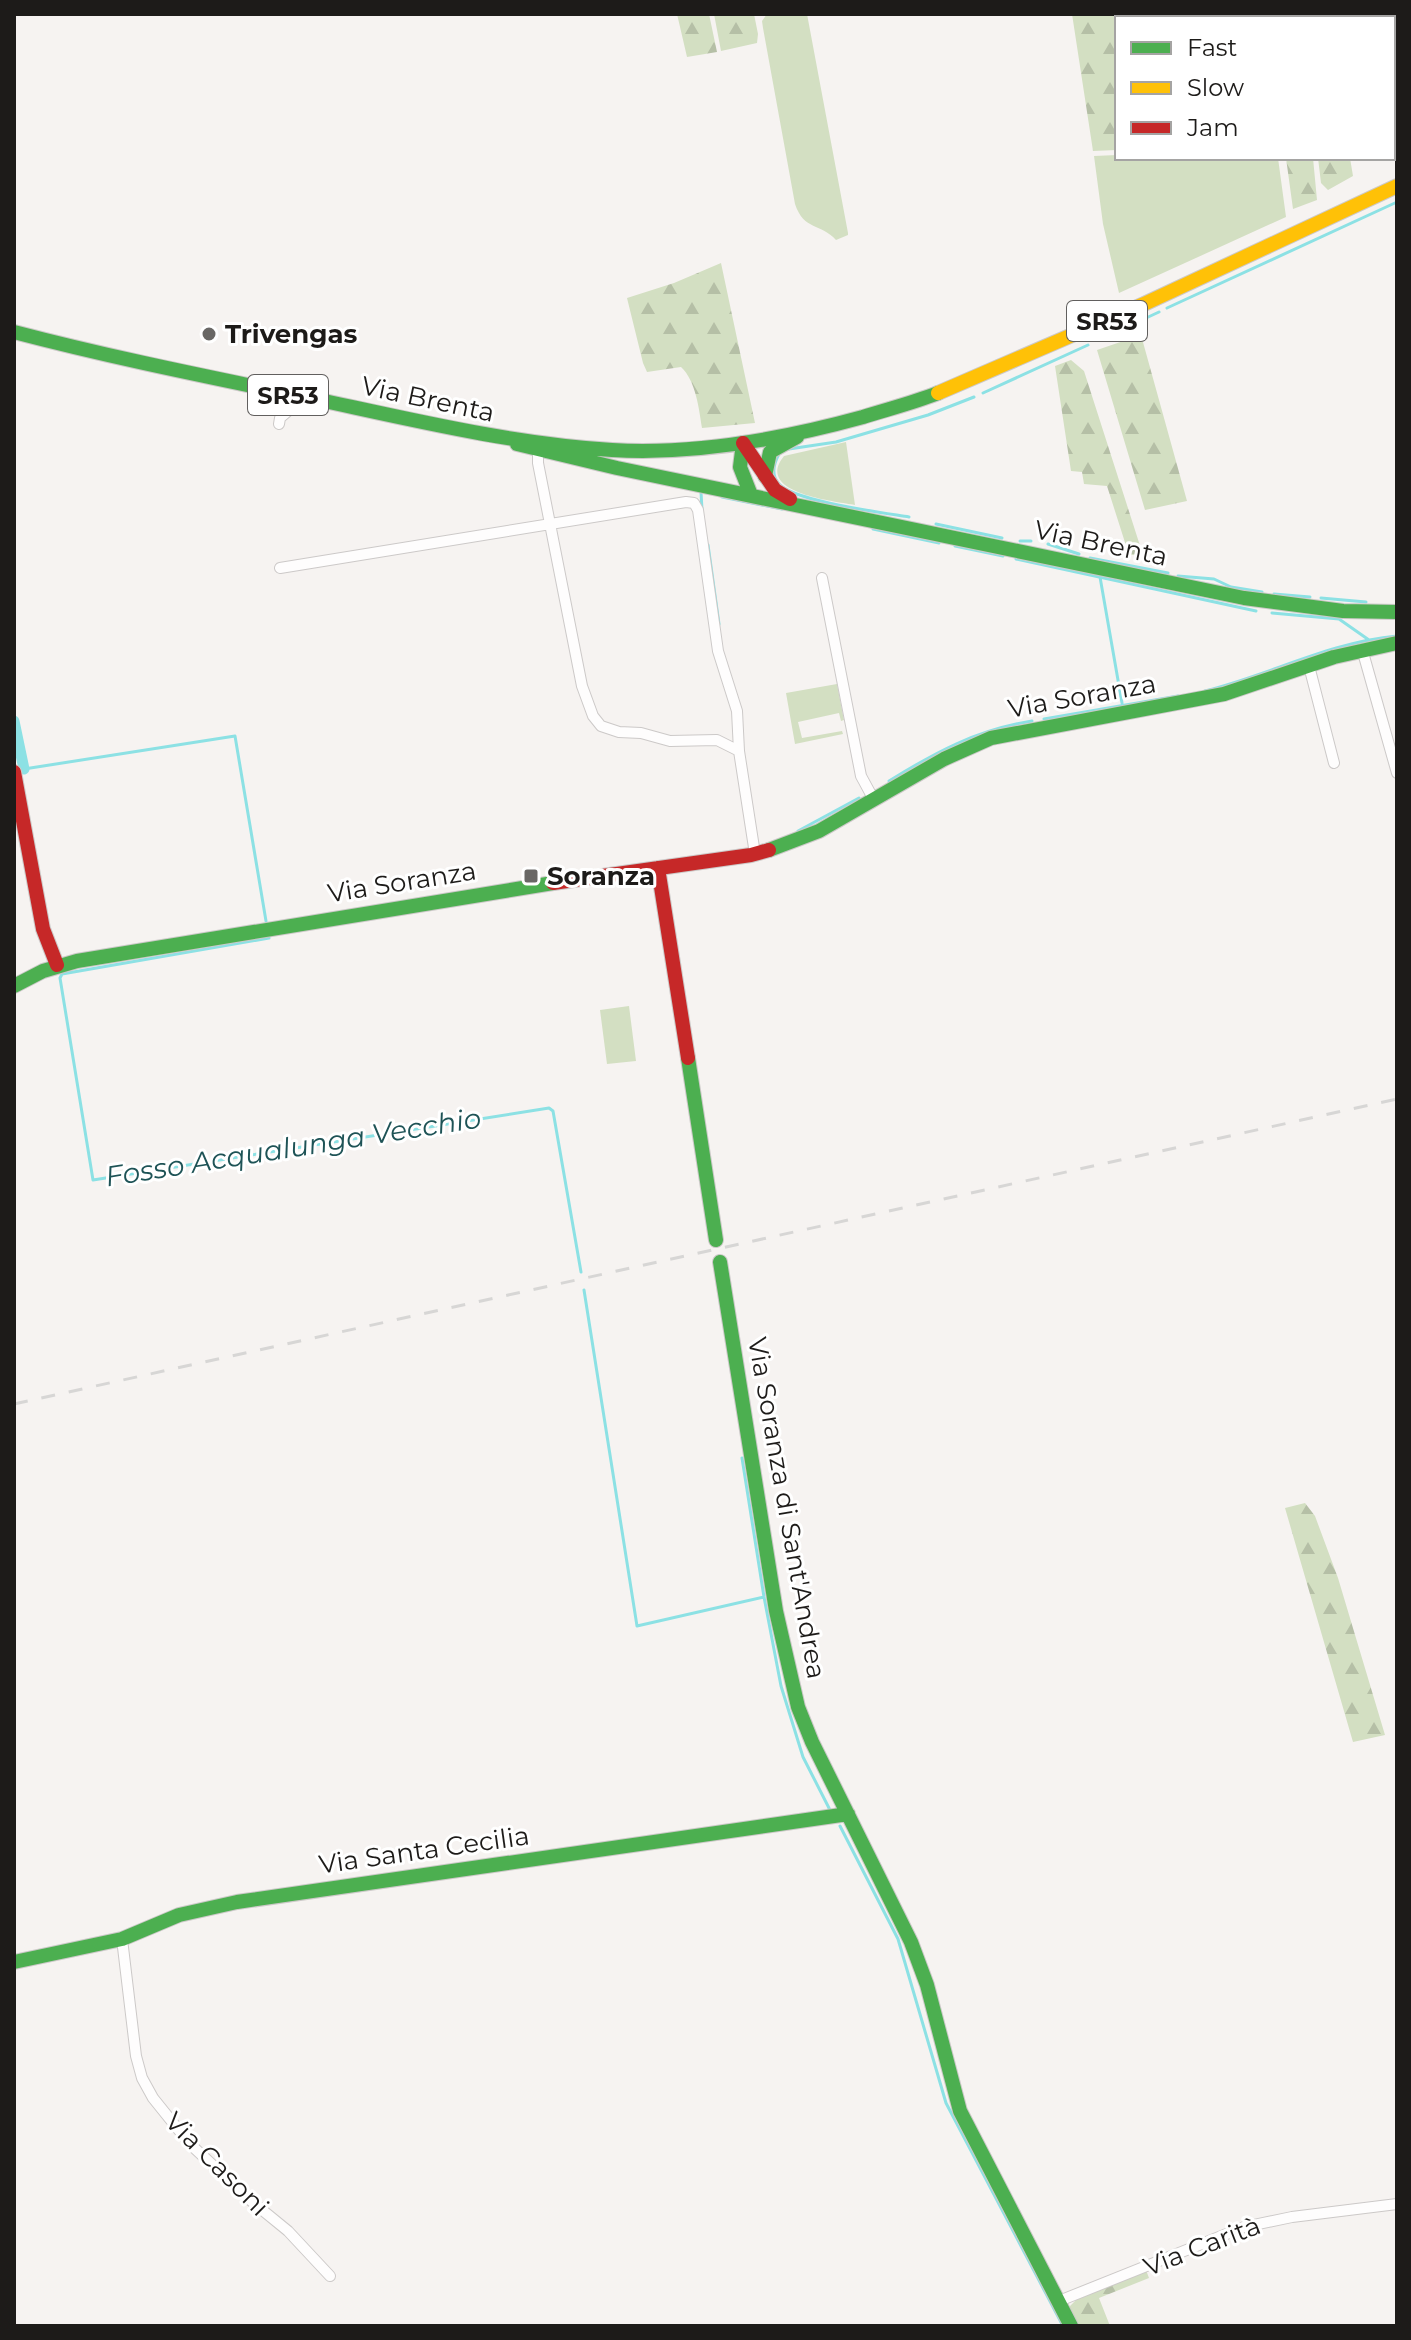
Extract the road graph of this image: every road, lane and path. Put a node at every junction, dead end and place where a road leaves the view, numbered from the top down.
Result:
1 (1397, 186) edge
2 (16, 336) edge
3 (296, 396) junction
4 (279, 424) dead end
5 (808, 432) junction
6 (482, 434) junction
7 (743, 443) junction
8 (538, 449) junction
9 (765, 476) junction
10 (751, 495) junction
11 (797, 504) junction
12 (551, 524) junction
13 (280, 568) dead end
14 (822, 578) dead end
15 (1397, 612) edge
16 (1397, 643) edge
17 (1362, 649) junction
18 (1309, 666) junction
19 (739, 751) junction
20 (1334, 763) dead end
21 (14, 772) edge
22 (1397, 773) edge
23 (874, 800) junction
24 (755, 854) junction
25 (658, 868) junction
26 (57, 965) junction
27 (14, 986) edge
28 (716, 1240) dead end
29 (720, 1262) dead end
30 (848, 1814) junction
31 (122, 1939) junction
32 (14, 1962) edge
33 (1397, 2204) edge
34 (330, 2276) dead end
35 (1059, 2301) junction
36 (1071, 2326) edge

1 - 5 main road, SR53
2 - 3 main road, Via Brenta / SR53
3 - 4 street
3 - 6 main road, Via Brenta / SR53
5 - 7 main road, SR53
5 - 9 main road
6 - 7 main road, SR53
6 - 8 main road, Via Brenta
7 - 9 main road, Via Brenta
7 - 10 main road
8 - 10 main road, Via Brenta
8 - 12 street
9 - 11 main road, Via Brenta
10 - 11 main road, Via Brenta
11 - 15 main road, Via Brenta
12 - 13 street
12 - 19 street
12 - 19 street
14 - 23 street
16 - 17 main road, Via Soranza
17 - 18 main road, Via Soranza
17 - 22 street
18 - 20 street
18 - 23 main road, Via Soranza
19 - 24 street
21 - 26 main road
23 - 24 main road, Via Soranza
24 - 25 main road, Via Soranza
25 - 26 main road, Via Soranza
25 - 28 main road
26 - 27 main road, Via Soranza
29 - 30 main road, Via Soranza di Sant'Andrea
30 - 31 main road, Via Santa Cecilia
30 - 35 main road, Via Soranza di Sant'Andrea
31 - 32 main road, Via Santa Cecilia
31 - 34 street, Via Casoni
33 - 35 street, Via Carità
35 - 36 main road, Via Soranza di Sant'Andrea

